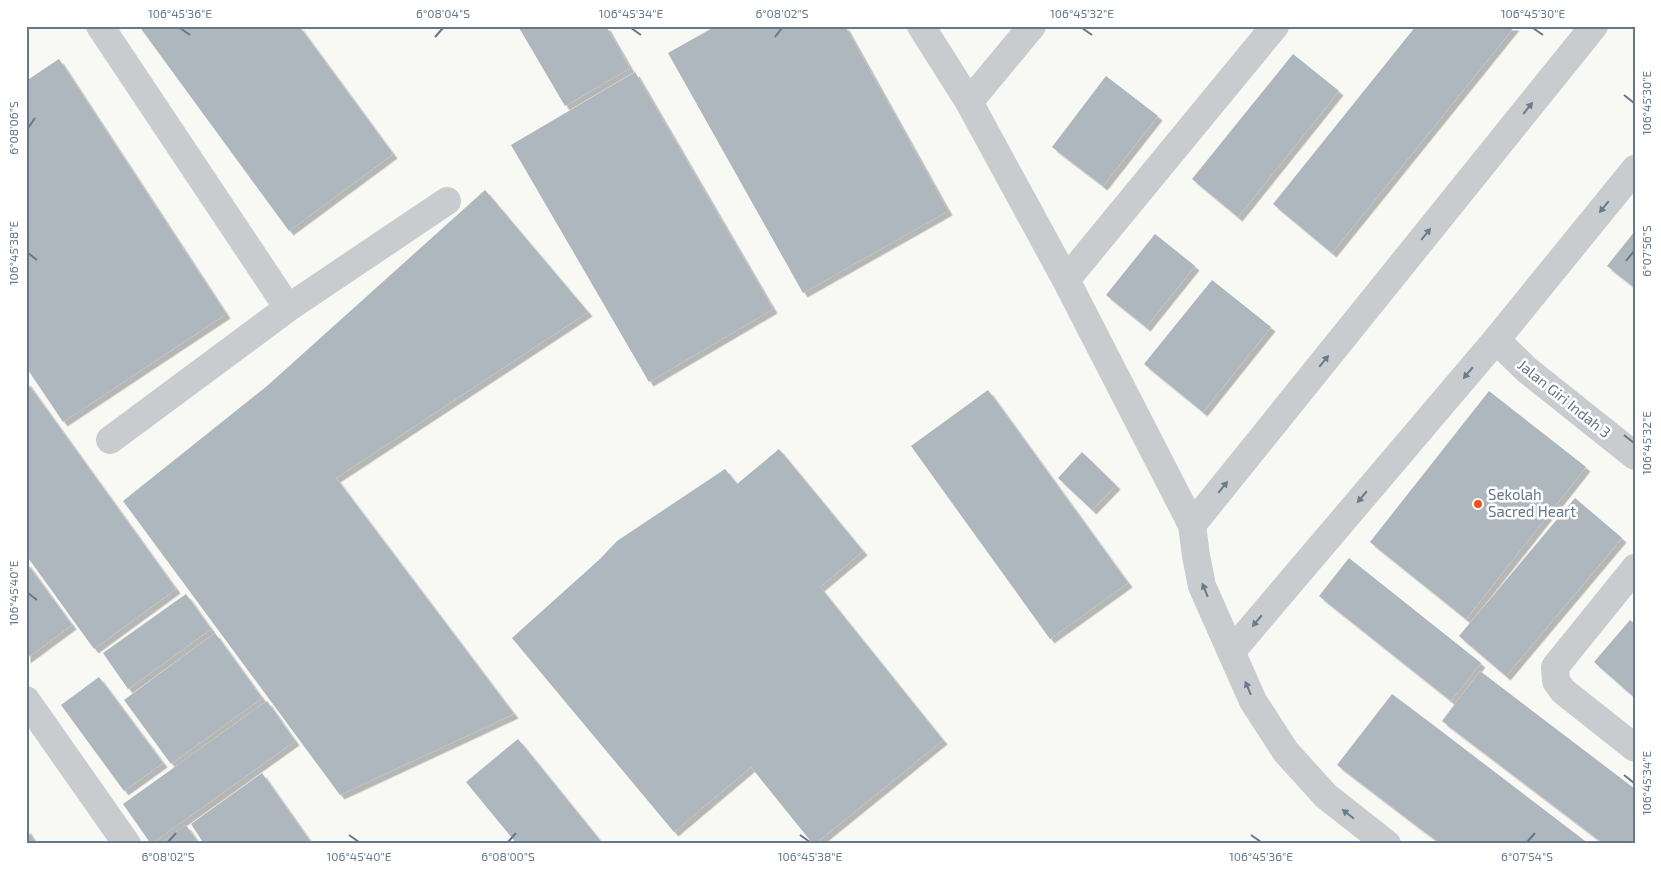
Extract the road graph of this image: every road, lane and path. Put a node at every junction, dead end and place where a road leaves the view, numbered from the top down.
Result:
1 (100, 26) edge
2 (921, 26) edge
3 (1032, 26) edge
4 (1275, 26) edge
5 (1594, 26) edge
6 (969, 102) junction
7 (1635, 169) edge
8 (447, 201) dead end
9 (1066, 280) junction
10 (288, 308) junction
11 (1496, 340) junction
12 (110, 440) dead end
13 (1635, 456) edge
14 (1192, 525) junction
15 (1635, 568) edge
16 (1232, 651) junction
17 (26, 700) edge
18 (1635, 748) edge
19 (127, 844) edge
20 (1387, 844) edge

1 - 10 street
2 - 6 street
3 - 6 street
4 - 9 street
14 -> 5 street
6 - 9 street
7 -> 11 street
8 - 10 street
9 - 14 street
10 - 12 street
11 - 13 street, Jalan Giri Indah 3
11 -> 16 street
16 -> 14 street
15 - 18 street
20 -> 16 street
17 - 19 street

